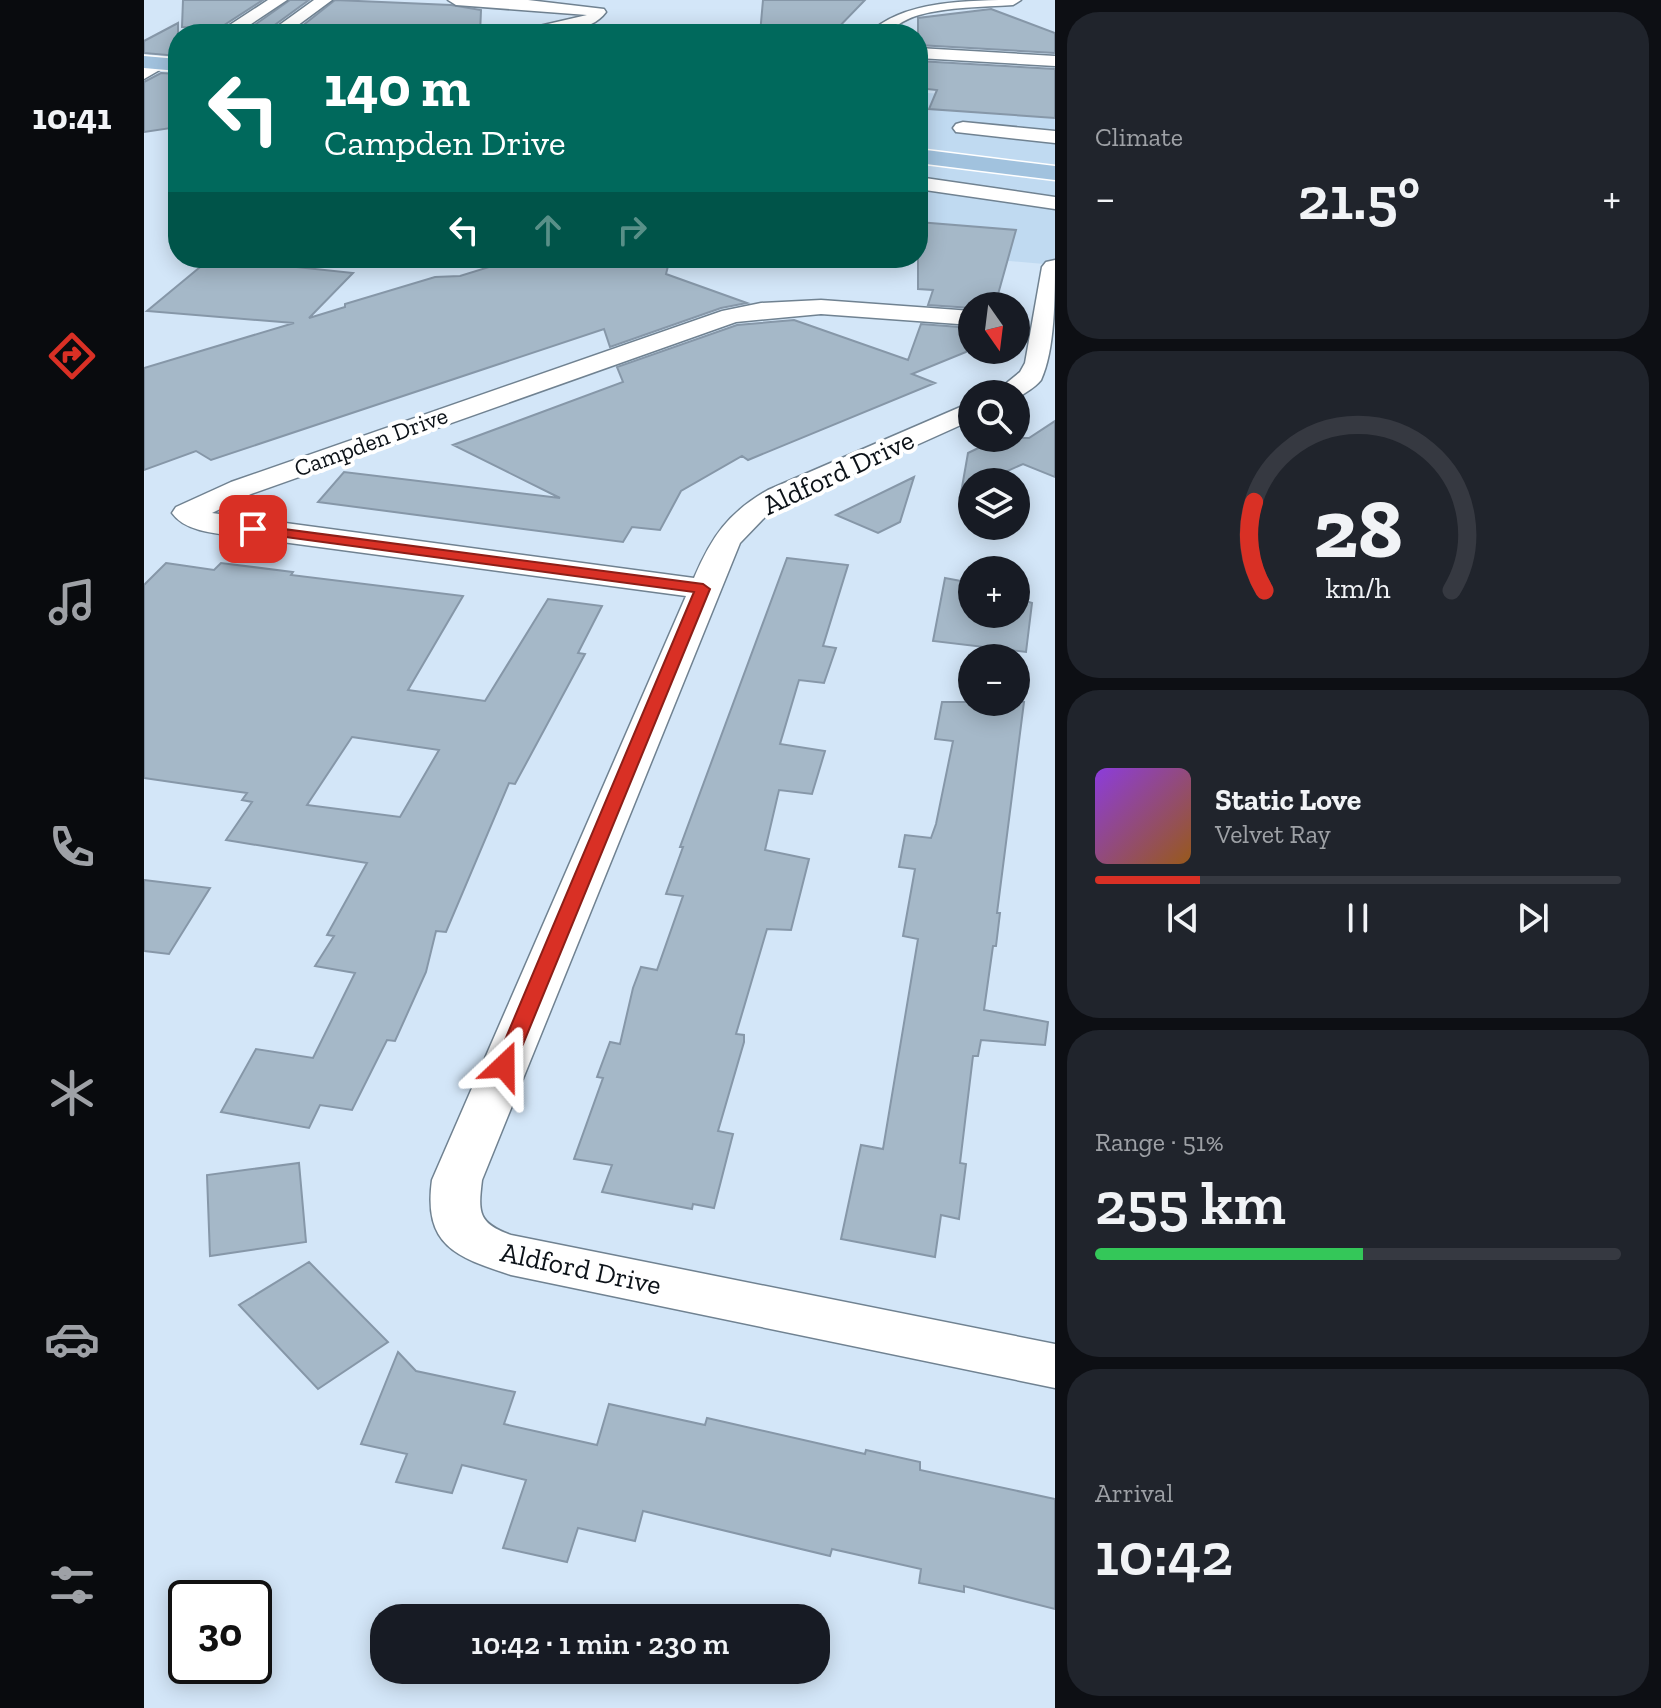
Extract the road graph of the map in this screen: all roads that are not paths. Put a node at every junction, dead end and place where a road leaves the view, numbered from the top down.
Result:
1 (279, 0) edge
2 (324, 0) edge
3 (456, 0) edge
4 (1013, 0) edge
5 (975, 2) edge
6 (240, 24) edge
7 (289, 24) edge
8 (571, 24) edge
9 (885, 24) edge
10 (144, 50) edge
11 (928, 54) edge
12 (1055, 61) edge
13 (164, 62) edge
14 (963, 128) dead end
15 (1055, 137) edge
16 (928, 139) edge
17 (1055, 154) edge
18 (928, 157) edge
19 (1055, 173) edge
20 (928, 184) edge
21 (1055, 203) edge
22 (1054, 267) edge
23 (958, 317) edge
24 (1049, 324) edge
25 (1026, 380) edge
26 (958, 416) edge
27 (703, 589) junction
28 (1055, 1366) edge

1 - 6 street
2 - 7 street
3 - 8 street
4 - 5 street
5 - 9 street
10 - 13 main road
11 - 12 street
14 - 15 street
16 - 17 main road
18 - 19 main road
20 - 21 street
22 - 24 street
23 - 27 street, Campden Drive
24 - 25 street
26 - 27 street, Aldford Drive
27 - 28 street, Aldford Drive

